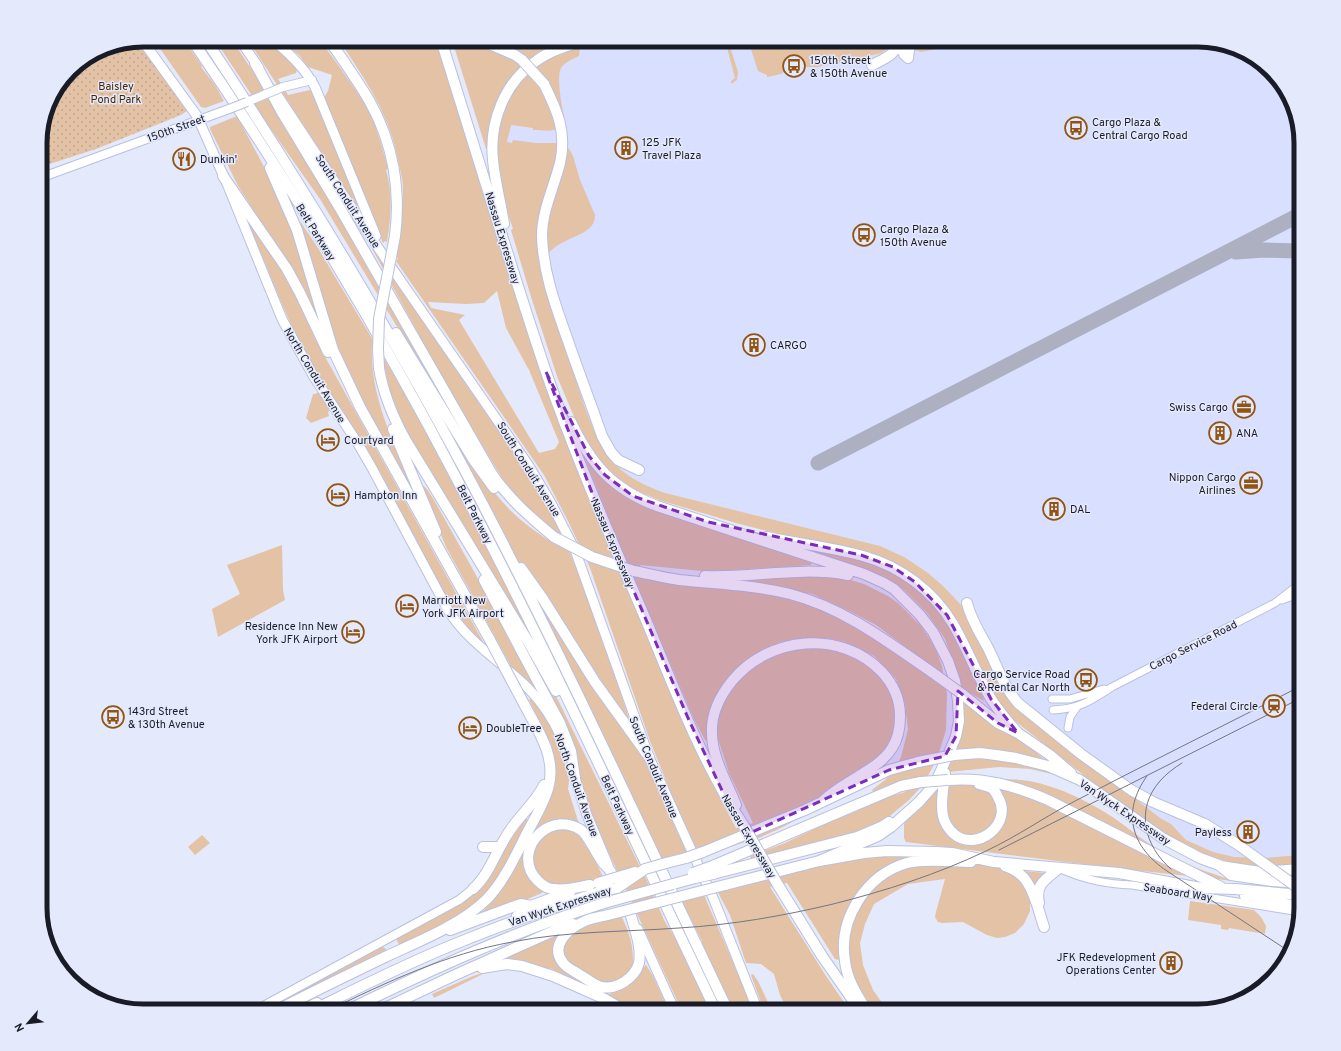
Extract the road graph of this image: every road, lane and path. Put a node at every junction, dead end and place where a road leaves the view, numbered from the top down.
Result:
1 (147, 47) edge
2 (197, 47) edge
3 (210, 47) edge
4 (245, 47) edge
5 (281, 47) edge
6 (334, 47) edge
7 (444, 47) edge
8 (450, 47) edge
9 (496, 47) edge
10 (567, 47) edge
11 (896, 47) edge
12 (901, 47) edge
13 (909, 47) edge
14 (255, 63) junction
15 (872, 65) dead end
16 (312, 80) junction
17 (199, 119) junction
18 (247, 122) junction
19 (477, 154) junction
20 (47, 175) edge
21 (223, 176) junction
22 (319, 216) junction
23 (388, 261) junction
24 (511, 263) junction
25 (546, 372) junction
26 (380, 373) junction
27 (360, 407) junction
28 (639, 470) dead end
29 (708, 522) junction
30 (457, 524) junction
31 (499, 536) junction
32 (554, 537) junction
33 (634, 571) junction
34 (461, 587) junction
35 (1294, 588) edge
36 (1294, 596) edge
37 (904, 600) junction
38 (967, 603) dead end
39 (1275, 603) junction
40 (1112, 687) junction
41 (1052, 699) dead end
42 (1077, 708) junction
43 (1053, 710) dead end
44 (1068, 728) dead end
45 (1018, 733) junction
46 (951, 754) junction
47 (649, 757) junction
48 (550, 768) junction
49 (575, 778) junction
50 (966, 778) junction
51 (1080, 780) junction
52 (613, 795) junction
53 (823, 801) junction
54 (744, 826) junction
55 (483, 846) dead end
56 (499, 847) junction
57 (819, 861) junction
58 (994, 862) junction
59 (1219, 866) junction
60 (1058, 868) junction
61 (711, 870) junction
62 (1294, 870) edge
63 (611, 872) junction
64 (1294, 882) edge
65 (1294, 885) edge
66 (596, 887) junction
67 (1201, 888) junction
68 (1222, 888) junction
69 (473, 889) joint
70 (1294, 894) edge
71 (530, 906) junction
72 (1294, 906) edge
73 (1294, 911) edge
74 (630, 912) junction
75 (585, 921) junction
76 (430, 936) junction
77 (455, 975) junction
78 (267, 1004) edge
79 (289, 1004) edge
80 (314, 1004) edge
81 (325, 1004) edge
82 (361, 1004) edge
83 (394, 1004) edge
84 (613, 1004) edge
85 (672, 1004) edge
86 (713, 1004) edge
87 (725, 1004) edge
88 (755, 1004) edge
89 (855, 1004) edge
90 (863, 1004) edge

1 - 17 main road, North Conduit Avenue
2 - 18 highway, Belt Parkway
3 - 22 highway, Belt Parkway
4 - 14 main road, South Conduit Avenue
5 - 16 main road
6 - 26 highway, bridge
7 - 19 highway, Nassau Expressway
8 - 19 highway
9 - 28 highway, bridge
10 - 24 highway
11 - 15 highway
12 - 13 highway
14 - 23 main road, South Conduit Avenue
14 - 32 highway
16 - 17 main road, 150th Street, bridge
16 - 23 main road
17 - 20 main road, 150th Street
17 - 21 main road, North Conduit Avenue
18 - 27 highway
18 - 52 highway, Belt Parkway
19 - 24 highway, Nassau Expressway
21 - 27 highway
21 - 49 main road, North Conduit Avenue
22 - 31 highway, Belt Parkway
22 - 32 highway
23 - 47 main road, South Conduit Avenue
24 - 25 highway, Nassau Expressway
25 - 29 highway
25 - 54 highway, Nassau Expressway
26 - 30 highway
26 - 34 highway
27 - 34 highway
29 - 37 highway
29 - 45 highway
30 - 49 highway
30 - 52 highway
31 - 47 highway
31 - 87 highway, Belt Parkway
32 - 33 highway, bridge
33 - 37 highway
33 - 45 highway, bridge
34 - 48 highway, bridge
35 - 39 street, Cargo Service Road
36 - 39 street, Cargo Service Road
37 - 46 highway
38 - 65 highway, bridge
39 - 40 street, Cargo Service Road
40 - 41 street, Cargo Service Road
40 - 42 street, Cargo Service Road
42 - 43 street, Cargo Service Road
42 - 44 street
45 - 51 highway
46 - 50 highway
46 - 51 highway, Van Wyck Expressway
46 - 53 highway, Van Wyck Expressway, bridge
46 - 57 highway
46 - 61 highway, Van Wyck Expressway
47 - 88 main road, South Conduit Avenue
48 - 56 highway
48 - 76 highway
49 - 63 main road, North Conduit Avenue
50 - 61 highway, bridge
50 - 68 highway
51 - 59 highway, Van Wyck Expressway
52 - 86 highway, Belt Parkway
53 - 54 highway
53 - 66 highway, Van Wyck Expressway, bridge
54 - 89 highway, Nassau Expressway, bridge
55 - 56 highway
56 - 69 highway
57 - 58 highway
57 - 75 highway, bridge
58 - 60 highway
58 - 60 highway
58 - 90 highway
59 - 62 highway
59 - 64 highway, Van Wyck Expressway
60 - 67 highway
60 - 73 street, Seaboard Way
61 - 82 highway, Van Wyck Expressway, bridge
63 - 66 highway
63 - 74 main road, North Conduit Avenue
66 - 71 highway
66 - 81 highway, Van Wyck Expressway
67 - 68 highway
67 - 72 highway
68 - 70 highway
69 - 78 main road
71 - 76 highway
71 - 80 highway
74 - 75 highway
74 - 85 main road, North Conduit Avenue
75 - 77 highway
76 - 79 highway
77 - 83 highway
77 - 84 highway

